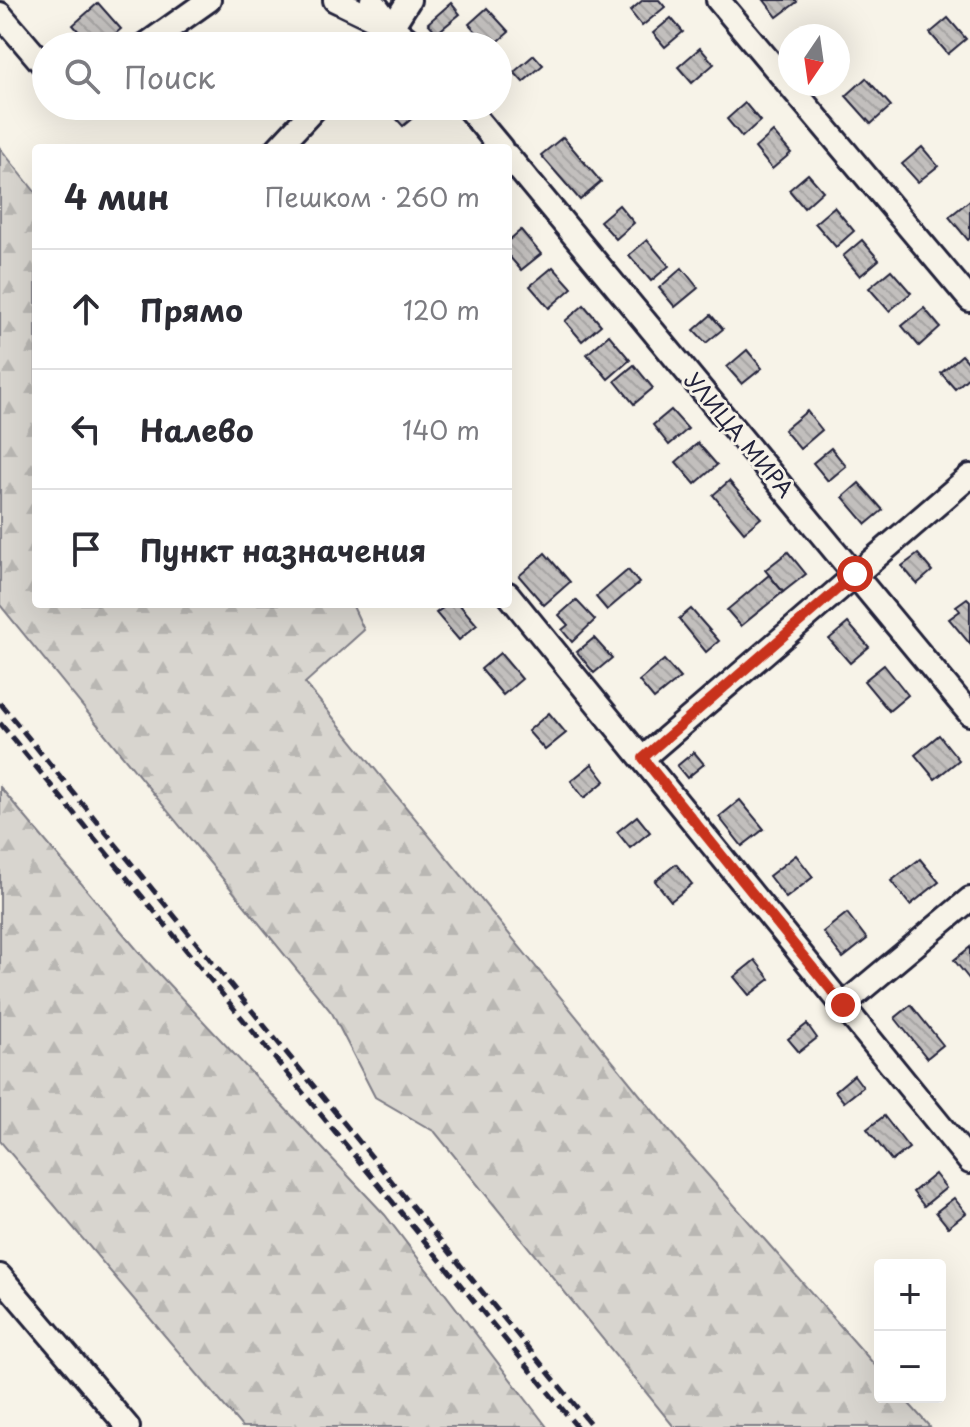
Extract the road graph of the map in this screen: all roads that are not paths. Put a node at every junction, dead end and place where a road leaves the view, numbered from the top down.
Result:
1 (209, 0) edge
2 (335, 0) edge
3 (372, 0) edge
4 (409, 0) edge
5 (718, 0) edge
6 (0, 14) edge
7 (392, 27) junction
8 (164, 32) edge
9 (387, 32) edge
10 (398, 32) edge
11 (32, 52) edge
12 (304, 120) edge
13 (478, 120) edge
14 (282, 144) edge
15 (498, 144) edge
16 (512, 161) edge
17 (970, 300) edge
18 (970, 476) edge
19 (855, 574) junction
20 (512, 599) edge
21 (970, 714) edge
22 (643, 758) junction
23 (970, 899) edge
24 (843, 1005) junction
25 (970, 1162) edge
26 (0, 1276) edge
27 (128, 1427) edge

1 - 8 street
2 - 7 street
3 - 7 street
4 - 7 street
5 - 17 street
6 - 11 street
7 - 9 street
7 - 10 street
12 - 14 street
13 - 15 street
16 - 19 street, УЛИЦА МИРА
18 - 19 street
19 - 21 street, УЛИЦА МИРА
19 - 22 street
20 - 22 street
22 - 24 street
23 - 24 street
24 - 25 street
26 - 27 street

